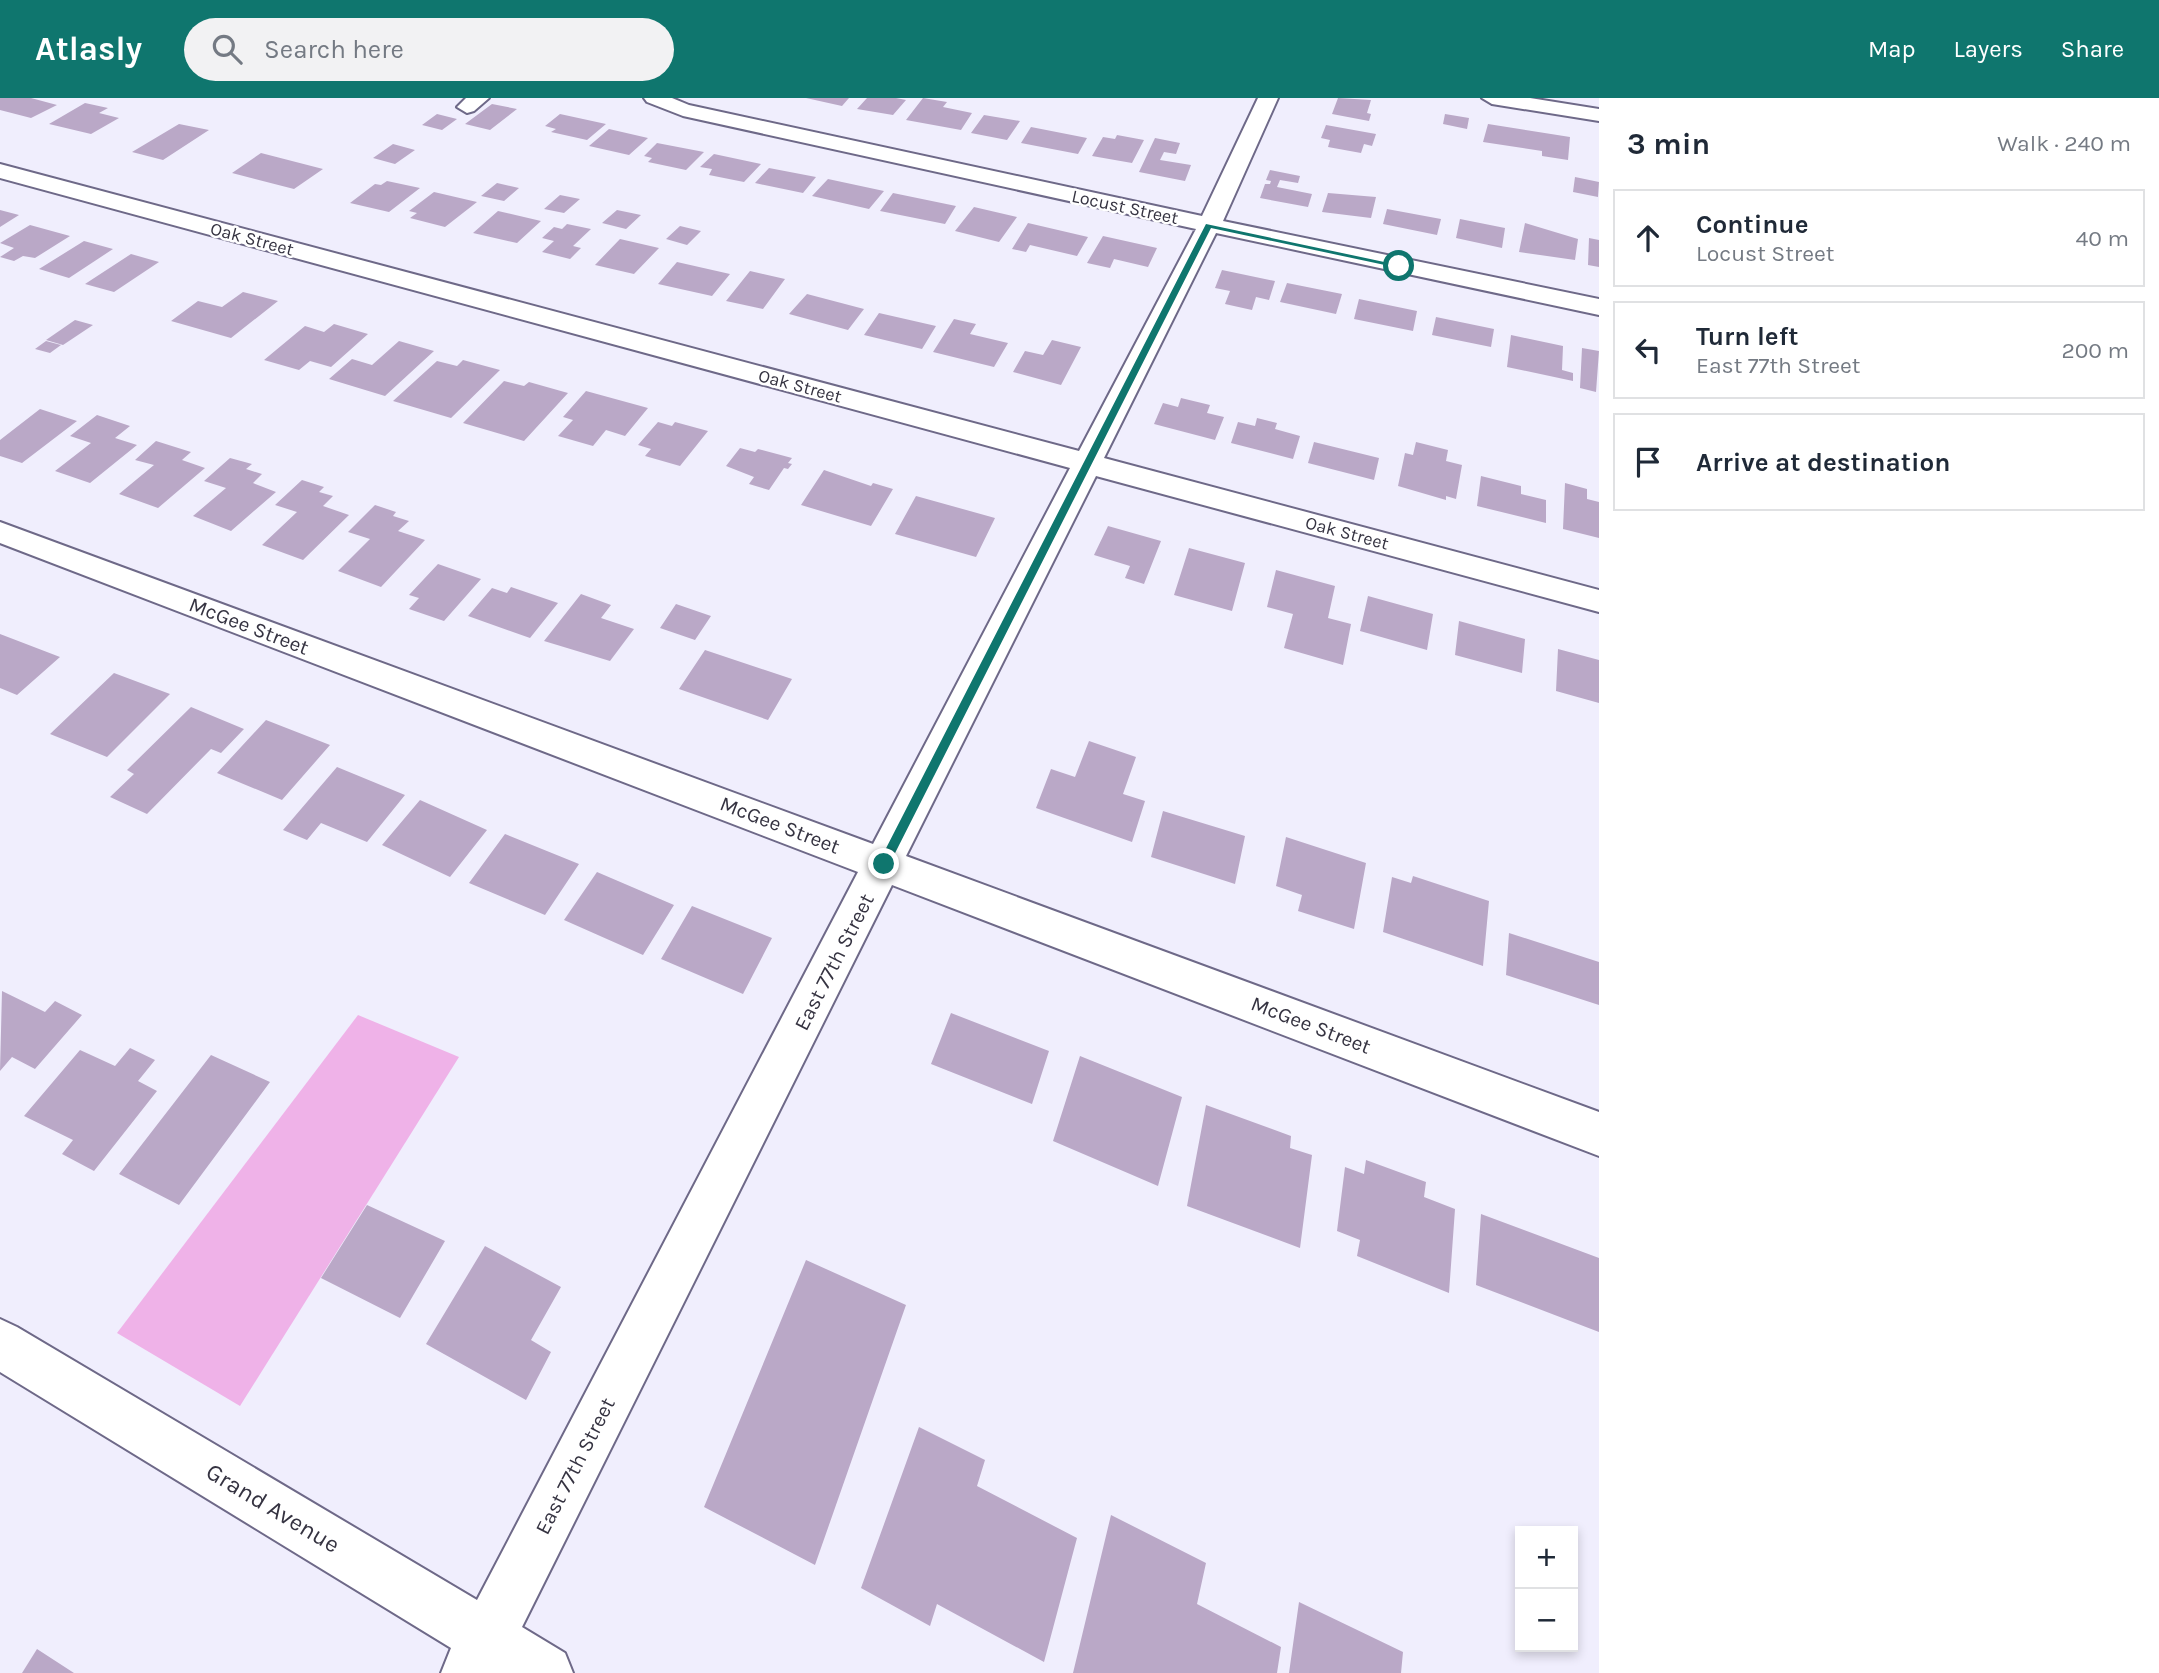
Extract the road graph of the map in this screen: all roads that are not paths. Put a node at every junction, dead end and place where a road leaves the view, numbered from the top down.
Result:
1 (654, 98) edge
2 (1268, 98) edge
3 (1492, 98) edge
4 (1599, 116) edge
5 (0, 171) edge
6 (1209, 225) junction
7 (1599, 307) edge
8 (1087, 463) junction
9 (0, 532) edge
10 (1599, 601) edge
11 (884, 864) junction
12 (1599, 1135) edge
13 (0, 1344) edge
14 (478, 1655) edge
15 (545, 1673) edge

1 - 6 street, Locust Street
2 - 6 street, East 77th Street
3 - 4 street
5 - 8 street, Oak Street
6 - 7 street, Locust Street
6 - 8 street, East 77th Street
8 - 10 street, Oak Street
8 - 11 street, East 77th Street
9 - 11 street, McGee Street
11 - 12 street, McGee Street
11 - 14 street, East 77th Street
13 - 14 street, Grand Avenue
14 - 15 street, Grand Avenue

